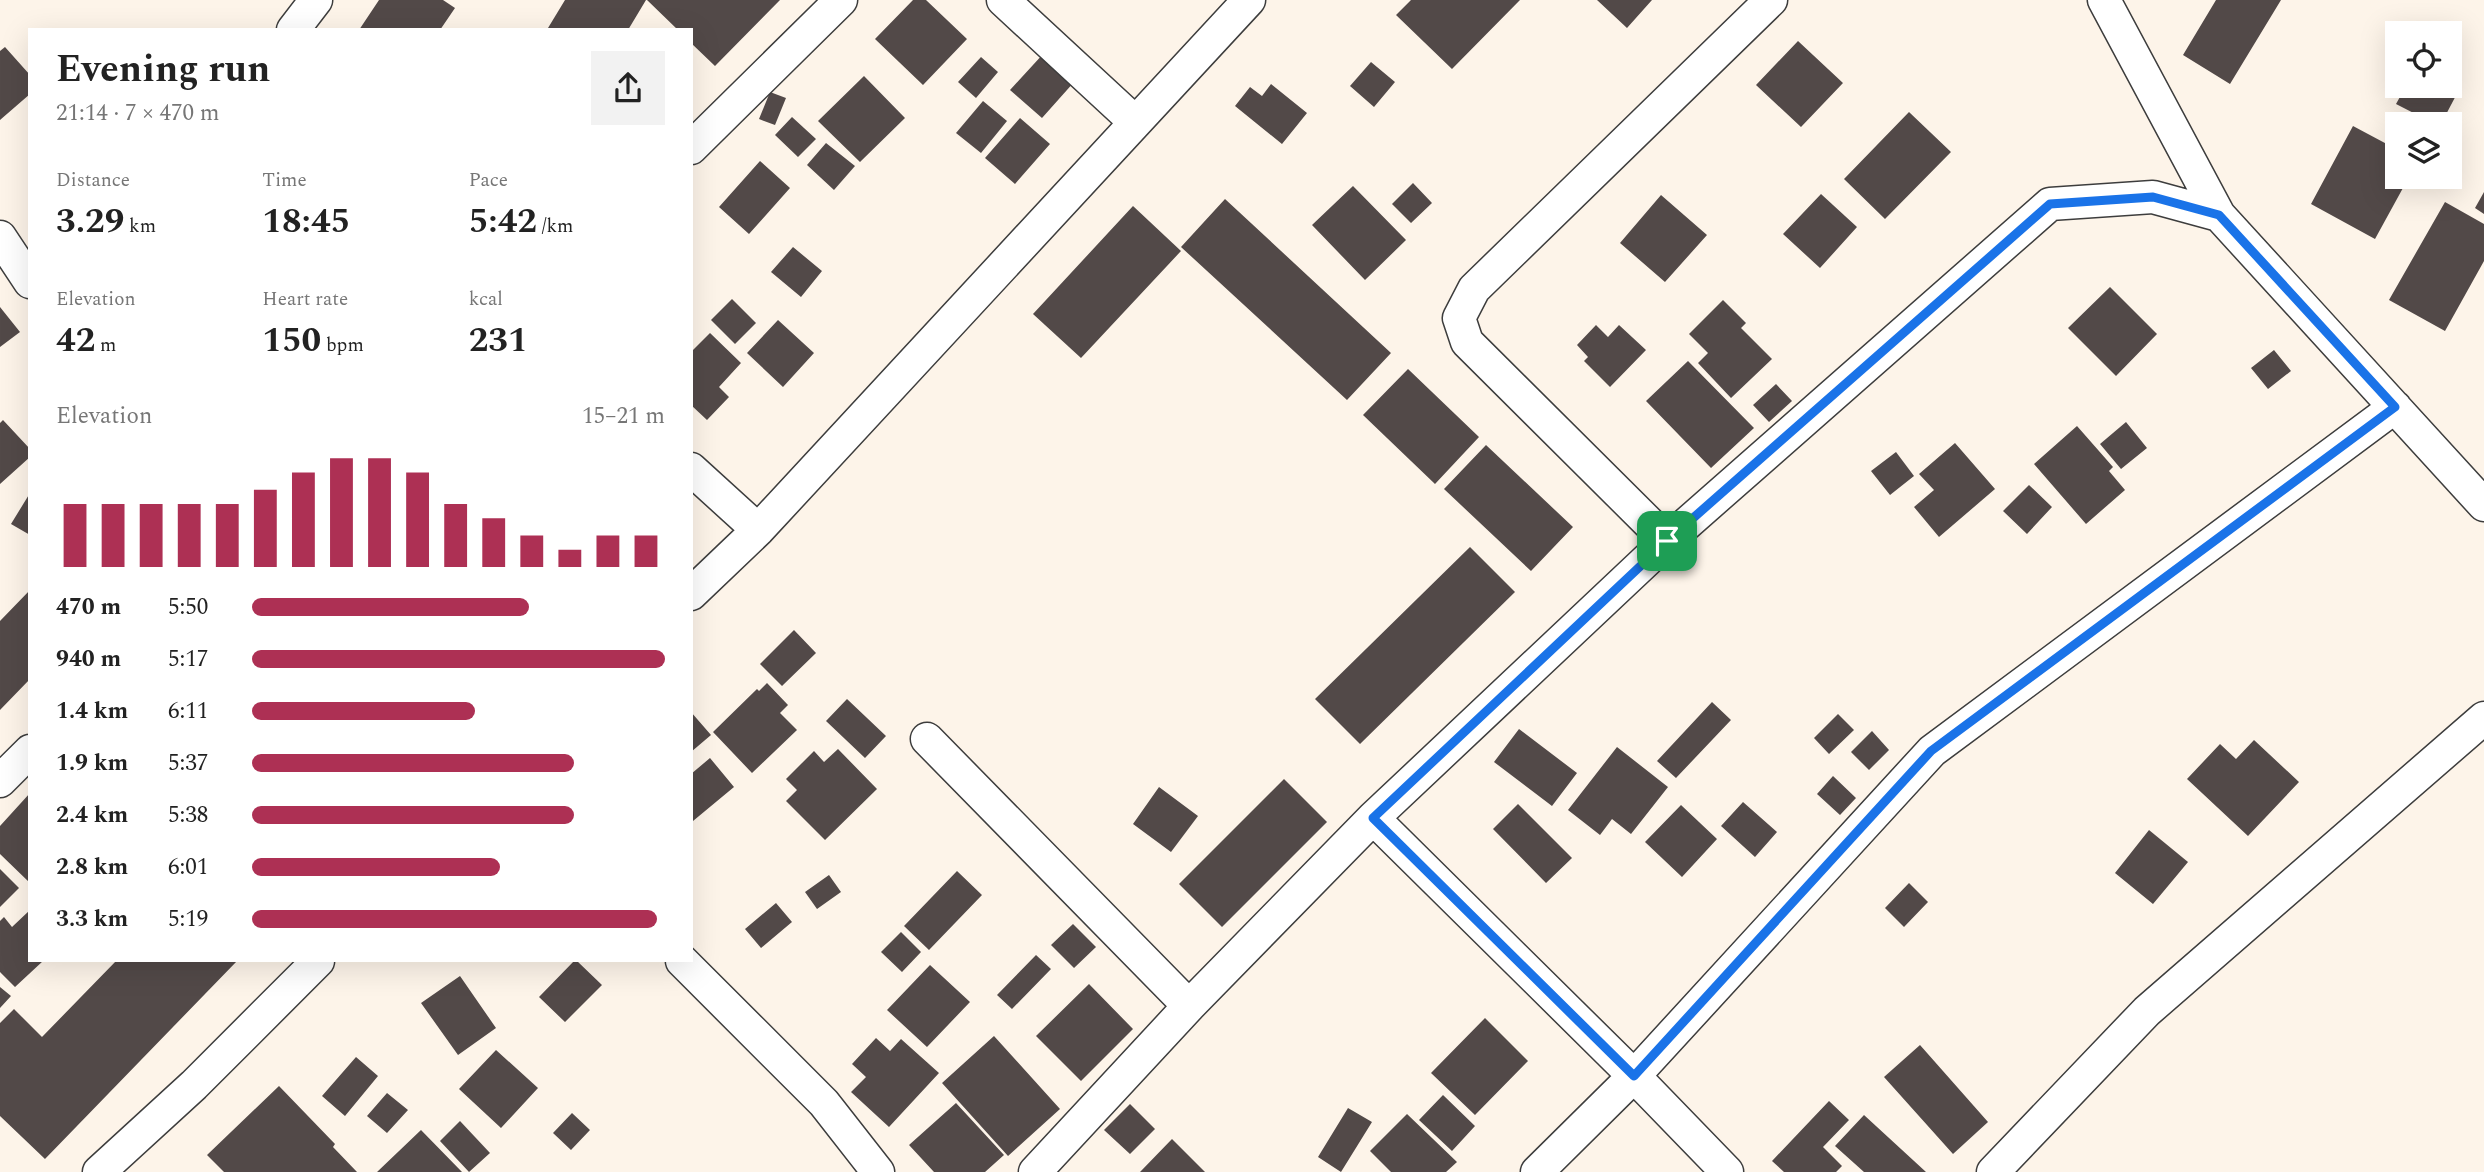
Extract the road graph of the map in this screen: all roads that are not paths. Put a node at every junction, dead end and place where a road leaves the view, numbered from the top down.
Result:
1 (841, 0) edge
2 (1003, 0) edge
3 (1249, 0) edge
4 (1771, 0) edge
5 (2104, 0) edge
6 (1135, 122) junction
7 (693, 146) edge
8 (2219, 215) junction
9 (0, 237) edge
10 (28, 279) edge
11 (2395, 407) junction
12 (693, 471) edge
13 (2484, 505) edge
14 (758, 530) junction
15 (1667, 541) junction
16 (693, 592) edge
17 (2484, 718) edge
18 (927, 738) dead end
19 (28, 753) edge
20 (2, 776) edge
21 (1373, 818) junction
22 (317, 962) edge
23 (683, 962) edge
24 (1189, 1006) junction
25 (1634, 1076) junction
26 (100, 1172) edge
27 (878, 1172) edge
28 (1035, 1172) edge
29 (1537, 1172) edge
30 (1727, 1172) edge
31 (1993, 1172) edge

1 - 7 street
2 - 6 street
3 - 6 street
4 - 15 street
5 - 8 street
6 - 14 street
8 - 11 street
8 - 15 street
9 - 10 street
11 - 13 street
11 - 25 street
12 - 14 street
14 - 16 street
15 - 21 street
17 - 31 street
18 - 24 street
19 - 20 street
21 - 24 street
21 - 25 street
22 - 26 street
23 - 27 street
24 - 28 street
25 - 29 street
25 - 30 street

